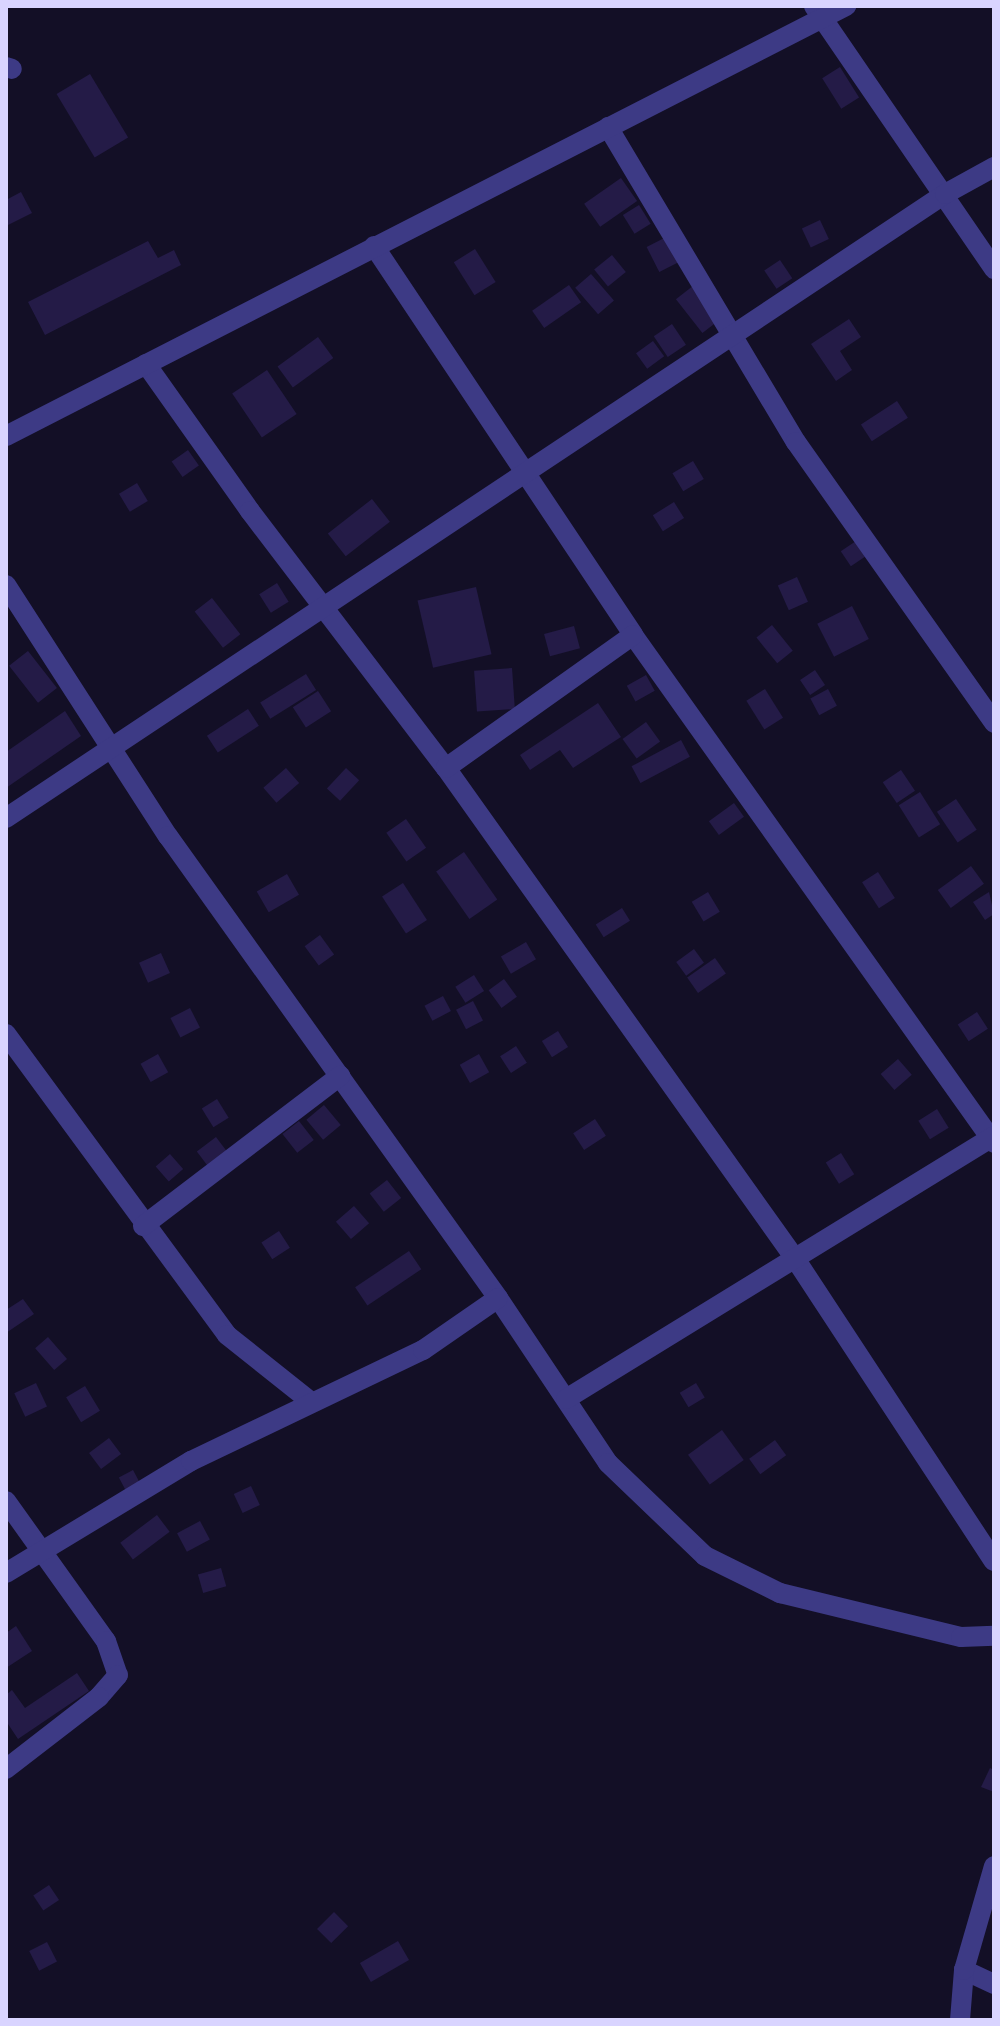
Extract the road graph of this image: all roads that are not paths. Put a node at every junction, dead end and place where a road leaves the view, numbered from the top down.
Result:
1 (846, 6) edge
2 (817, 13) edge
3 (608, 127) junction
4 (994, 167) edge
5 (945, 194) junction
6 (374, 246) junction
7 (994, 269) edge
8 (732, 338) junction
9 (146, 364) junction
10 (6, 436) edge
11 (527, 474) junction
12 (6, 585) edge
13 (322, 606) junction
14 (633, 635) junction
15 (994, 723) edge
16 (112, 748) junction
17 (446, 768) junction
18 (6, 818) edge
19 (6, 1034) edge
20 (340, 1076) junction
21 (993, 1139) edge
22 (143, 1226) junction
23 (796, 1260) junction
24 (498, 1298) junction
25 (566, 1399) junction
26 (310, 1401) junction
27 (6, 1501) edge
28 (41, 1549) junction
29 (994, 1561) edge
30 (6, 1573) edge
31 (994, 1636) edge
32 (6, 1769) edge
33 (994, 1866) edge
34 (964, 1970) junction
35 (994, 1984) edge
36 (960, 2020) edge

1 - 2 street
2 - 3 street
2 - 5 street
3 - 6 street
3 - 8 street
4 - 5 street
5 - 7 street
5 - 8 street
6 - 9 street
6 - 11 street
8 - 11 street
8 - 15 street
9 - 10 street
9 - 13 street
11 - 13 street
11 - 14 street
12 - 16 street
13 - 16 street
13 - 17 street
14 - 17 street
14 - 21 street
16 - 18 street
16 - 20 street
17 - 23 street
19 - 22 street
20 - 22 street
20 - 24 street
21 - 23 street
22 - 26 street
23 - 25 street
23 - 29 street
24 - 25 street
24 - 26 street
25 - 31 street
26 - 28 street
27 - 28 street
28 - 30 street
28 - 32 street
33 - 34 street
34 - 35 street
34 - 36 street

